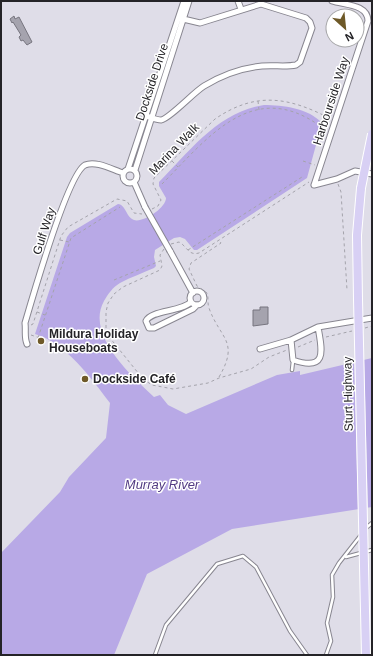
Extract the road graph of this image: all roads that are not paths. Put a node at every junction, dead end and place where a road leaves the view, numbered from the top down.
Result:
1 (184, 1) edge
2 (189, 1) edge
3 (238, 1) edge
4 (332, 1) edge
5 (241, 9) junction
6 (181, 18) junction
7 (148, 117) junction
8 (372, 134) edge
9 (128, 169) junction
10 (135, 170) junction
11 (123, 173) junction
12 (372, 174) edge
13 (134, 182) junction
14 (193, 292) junction
15 (194, 304) junction
16 (369, 318) edge
17 (318, 327) junction
18 (291, 340) junction
19 (28, 342) road end
20 (260, 348) dead end
21 (293, 360) junction
22 (292, 370) dead end
23 (372, 522) edge
24 (372, 550) edge
25 (345, 558) junction
26 (155, 655) edge
27 (307, 655) edge
28 (326, 655) edge
29 (366, 655) edge

1 - 6 street, Dockside Drive
2 - 6 street, Dockside Drive
3 - 5 street
4 - 12 street, Harbourside Way
5 - 6 street
5 - 7 street
6 - 7 street, Dockside Drive
7 - 9 street, Dockside Drive
7 - 10 street, Dockside Drive
8 - 29 highway, Sturt Highway, bridge
9 - 10 street
9 - 11 street
10 - 13 street
11 - 13 street
11 - 19 street, Gulf Way
13 - 14 street, bridge
14 - 15 street
14 - 15 street
15 - 15 street
16 - 17 street
17 - 18 street
17 - 21 street
18 - 20 street
18 - 21 street
21 - 22 lane
23 - 25 lane
24 - 25 lane
25 - 28 lane
26 - 27 lane

